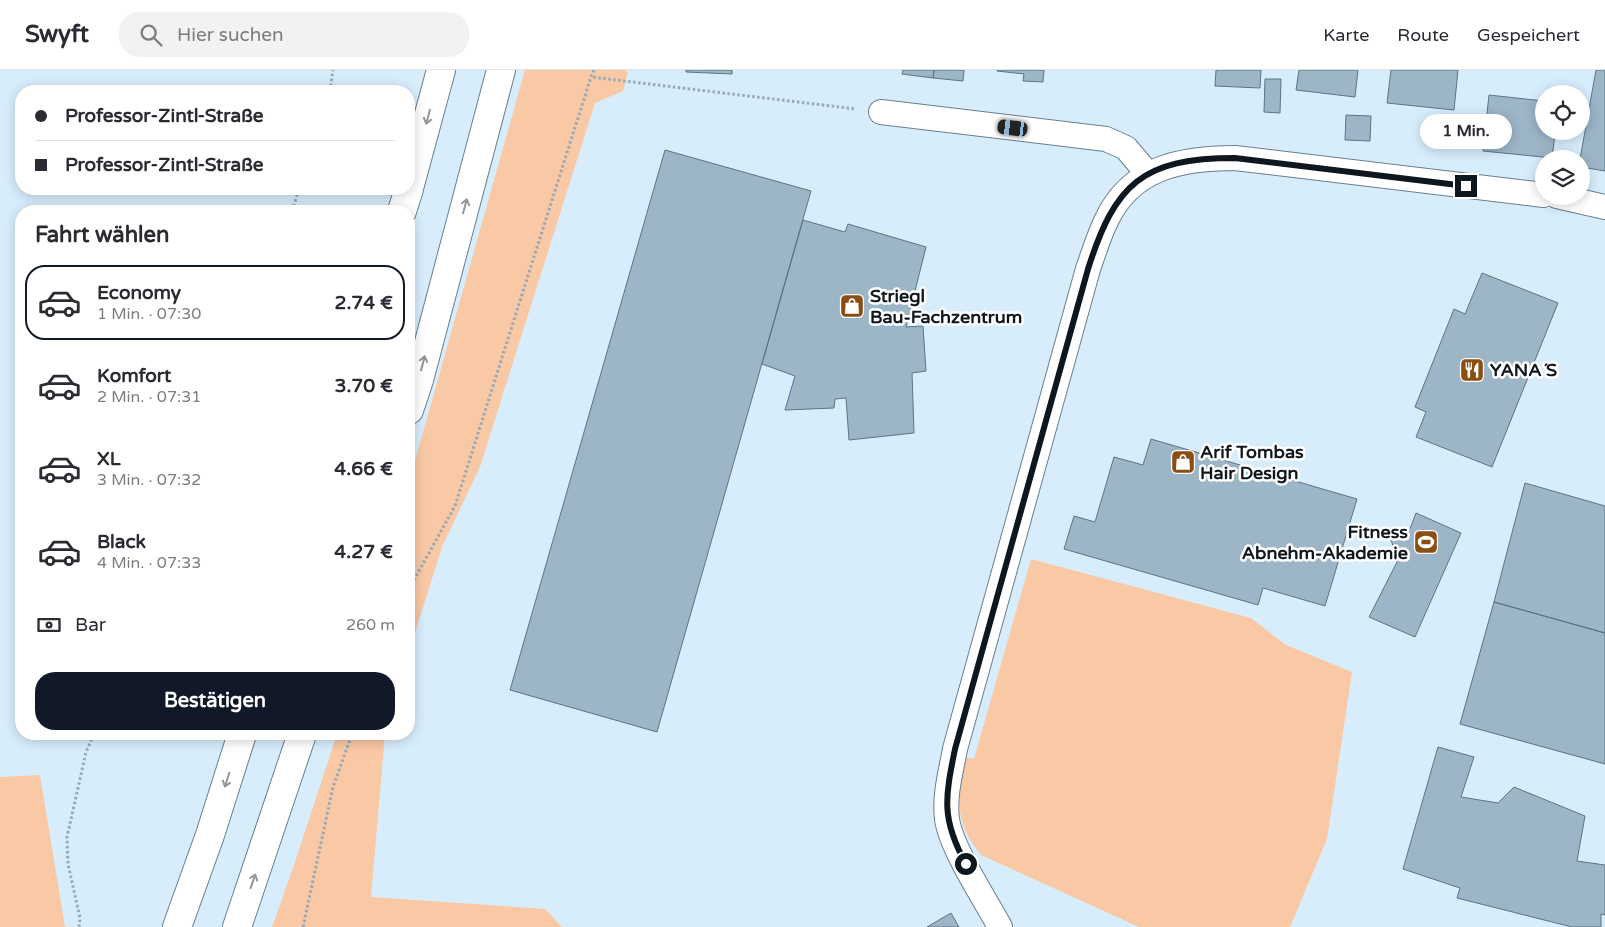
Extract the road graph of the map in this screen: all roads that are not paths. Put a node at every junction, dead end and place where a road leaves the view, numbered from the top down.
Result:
1 (441, 70) edge
2 (501, 70) edge
3 (881, 112) road end
4 (415, 166) edge
5 (1148, 174) junction
6 (1535, 194) edge
7 (1590, 204) edge
8 (1605, 207) edge
9 (415, 390) edge
10 (240, 740) edge
11 (300, 740) edge
12 (177, 927) edge
13 (237, 927) edge
14 (1000, 927) edge

1 -> 4 highway
9 -> 2 highway
3 - 5 street
5 - 6 street
5 - 14 street
7 - 8 street
10 -> 12 highway
13 -> 11 highway

